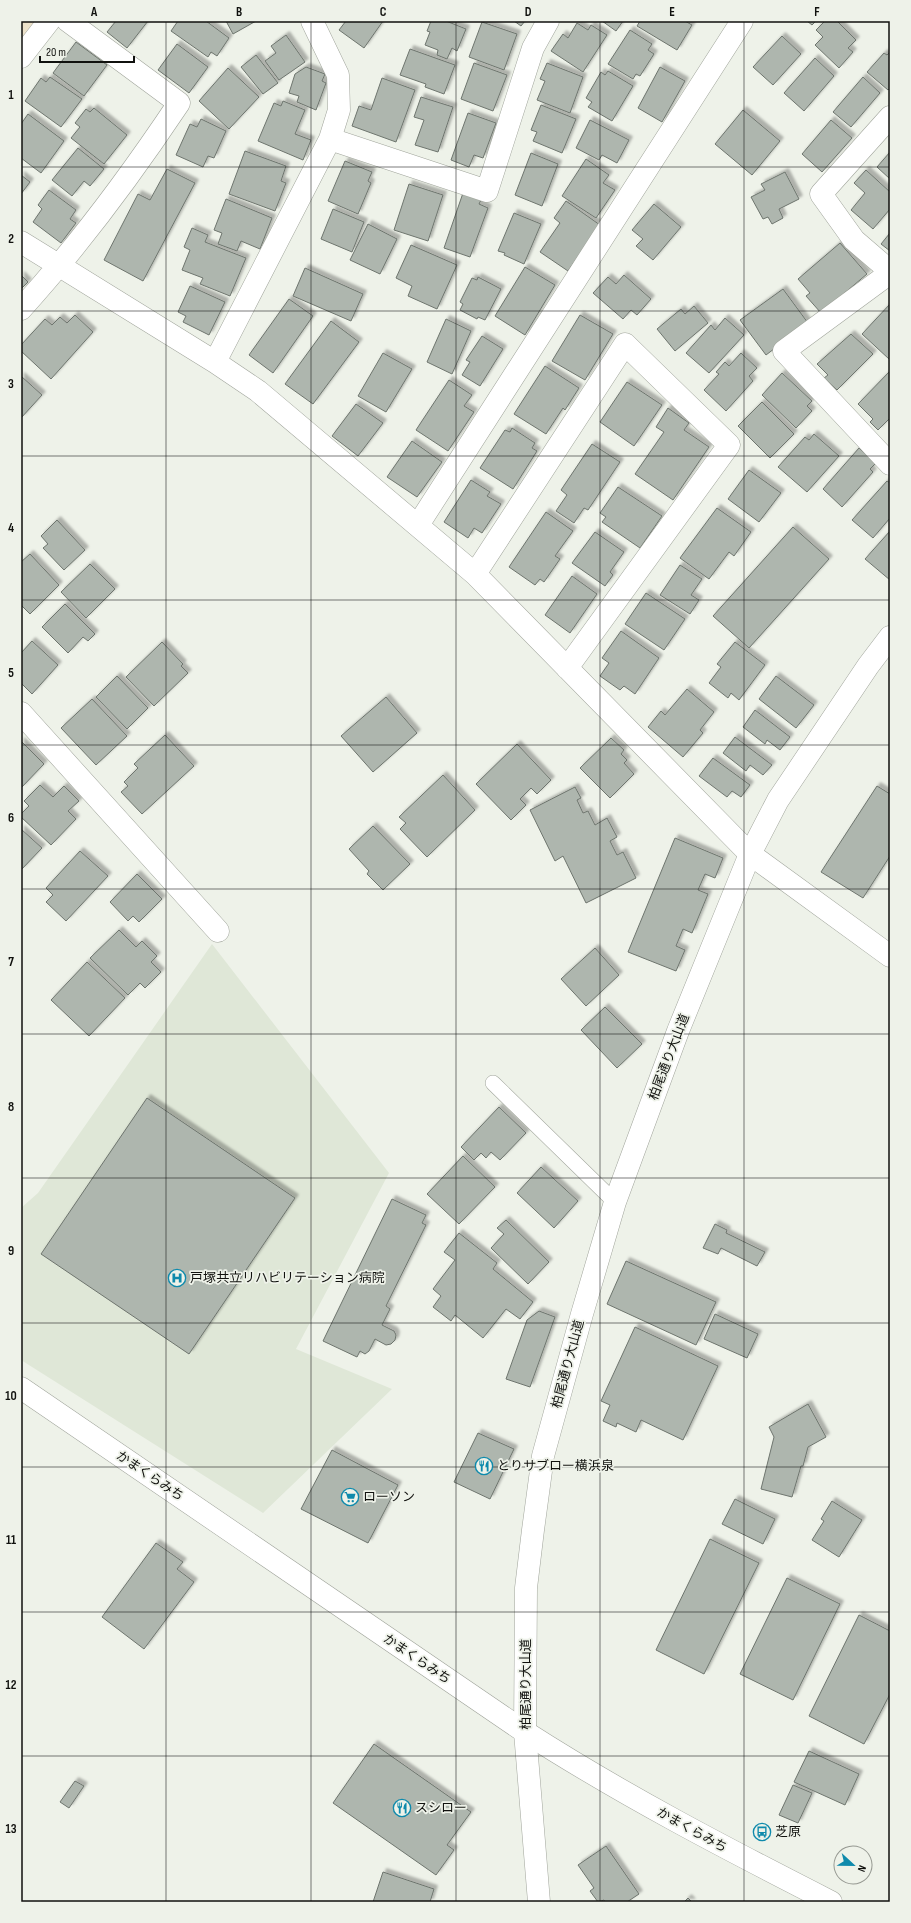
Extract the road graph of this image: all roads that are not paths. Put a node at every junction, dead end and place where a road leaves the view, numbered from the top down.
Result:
1 (49, 21) edge
2 (68, 21) edge
3 (312, 21) edge
4 (548, 21) edge
5 (742, 21) edge
6 (21, 57) edge
7 (890, 117) edge
8 (330, 139) junction
9 (21, 242) edge
10 (60, 266) junction
11 (890, 272) edge
12 (21, 309) edge
13 (215, 362) junction
14 (890, 464) edge
15 (418, 525) junction
16 (475, 574) junction
17 (890, 636) edge
18 (567, 668) junction
19 (21, 712) edge
20 (750, 854) junction
21 (218, 931) dead end
22 (890, 956) edge
23 (494, 1083) dead end
24 (615, 1202) junction
25 (21, 1388) edge
26 (525, 1732) junction
27 (540, 1902) edge
28 (830, 1902) edge

1 - 6 street
2 - 10 street
3 - 8 street
4 - 8 street
5 - 15 street
7 - 11 street
8 - 13 street
9 - 10 street
10 - 12 street
10 - 13 street
11 - 14 street
13 - 15 street
15 - 16 street
16 - 18 street
16 - 18 street
17 - 20 street, 柏尾通り大山道
18 - 20 street
19 - 21 street
20 - 22 street
20 - 24 street, 柏尾通り大山道
23 - 24 lane
24 - 26 street, 柏尾通り大山道
25 - 26 street, かまくらみち
26 - 27 street, 柏尾通り大山道
26 - 28 street, かまくらみち

